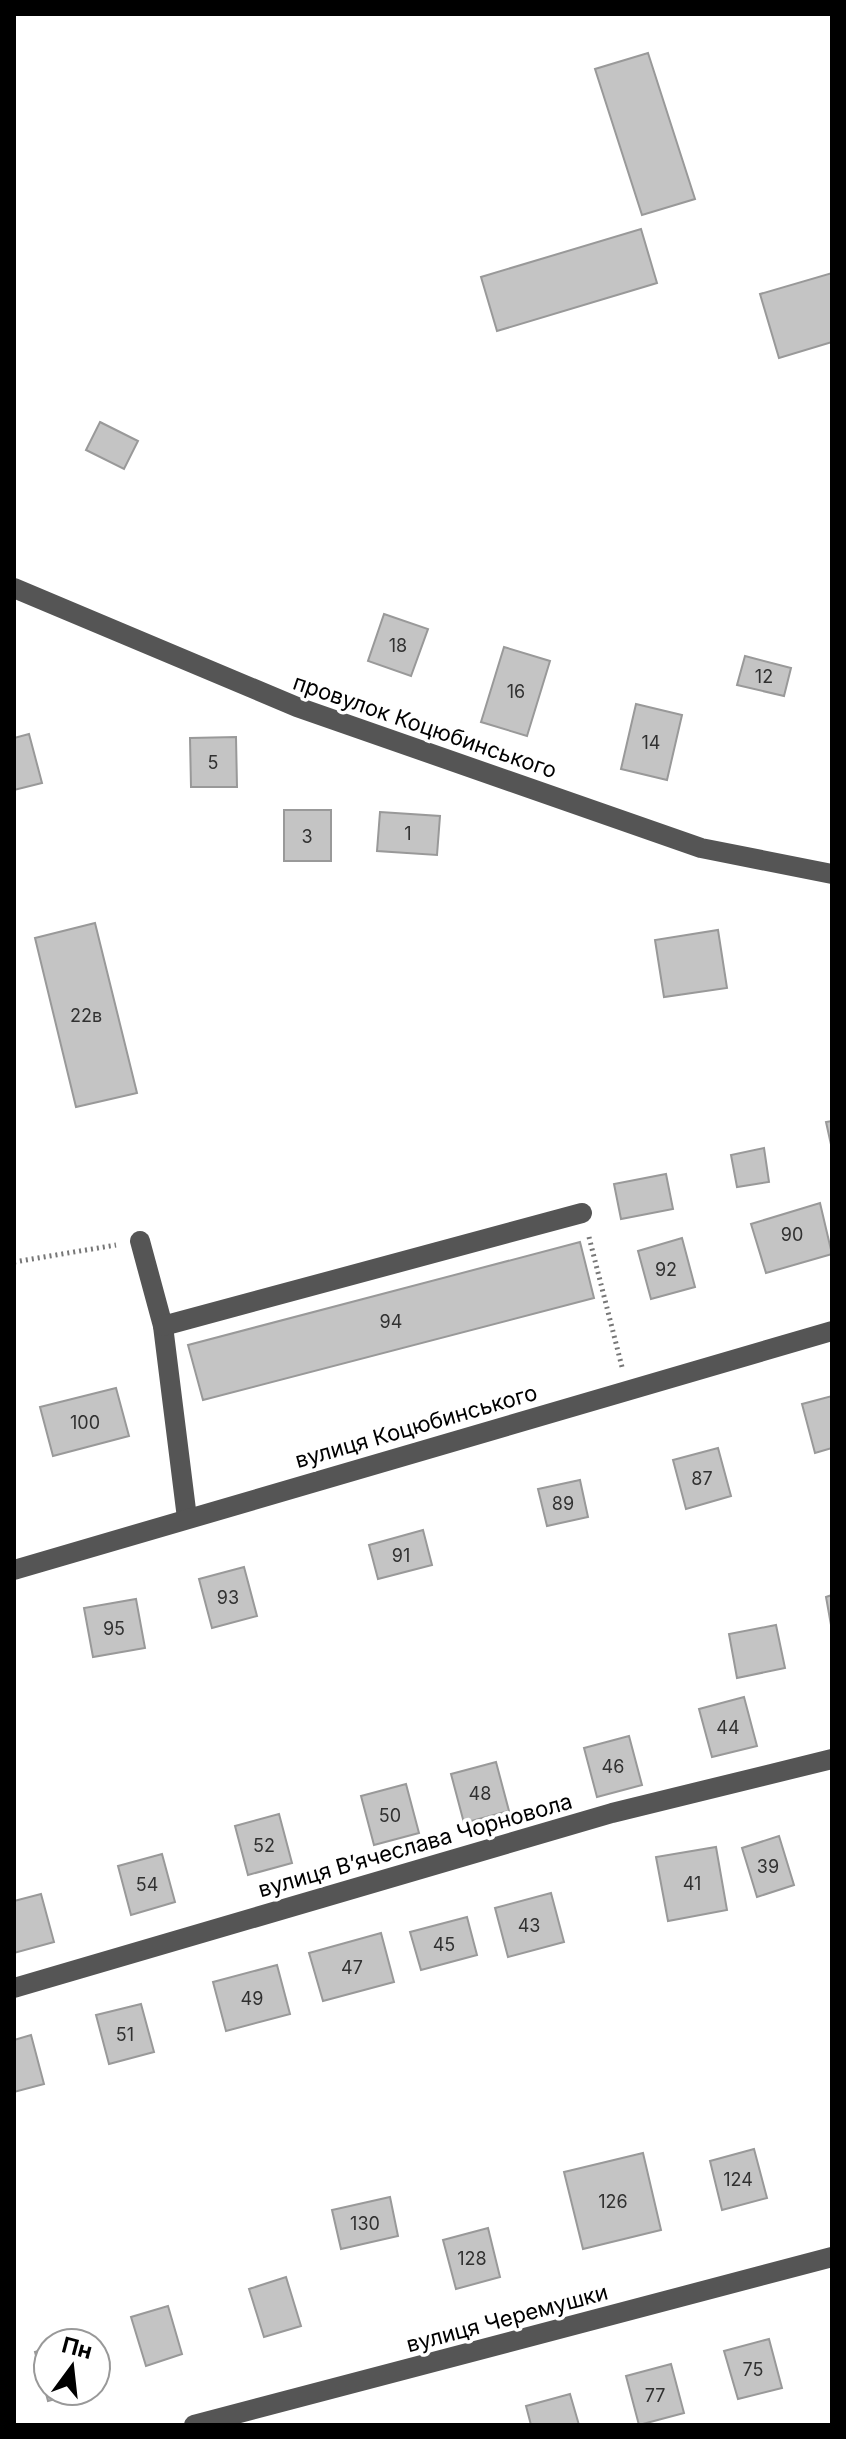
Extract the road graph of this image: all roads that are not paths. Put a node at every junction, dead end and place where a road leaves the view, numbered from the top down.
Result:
1 (14, 588) edge
2 (832, 874) edge
3 (582, 1213) road end
4 (140, 1241) road end
5 (163, 1326) junction
6 (832, 1331) edge
7 (187, 1518) junction
8 (14, 1570) edge
9 (832, 1759) edge
10 (14, 1988) edge
11 (832, 2257) edge
12 (194, 2425) edge

1 - 2 street, провулок Коцюбинського
3 - 5 street
4 - 5 street
5 - 7 street
6 - 7 street, вулиця Коцюбинського
7 - 8 street, вулиця Коцюбинського
9 - 10 street, вулиця Вʼячеслава Чорновола
11 - 12 street, вулиця Черемушки

